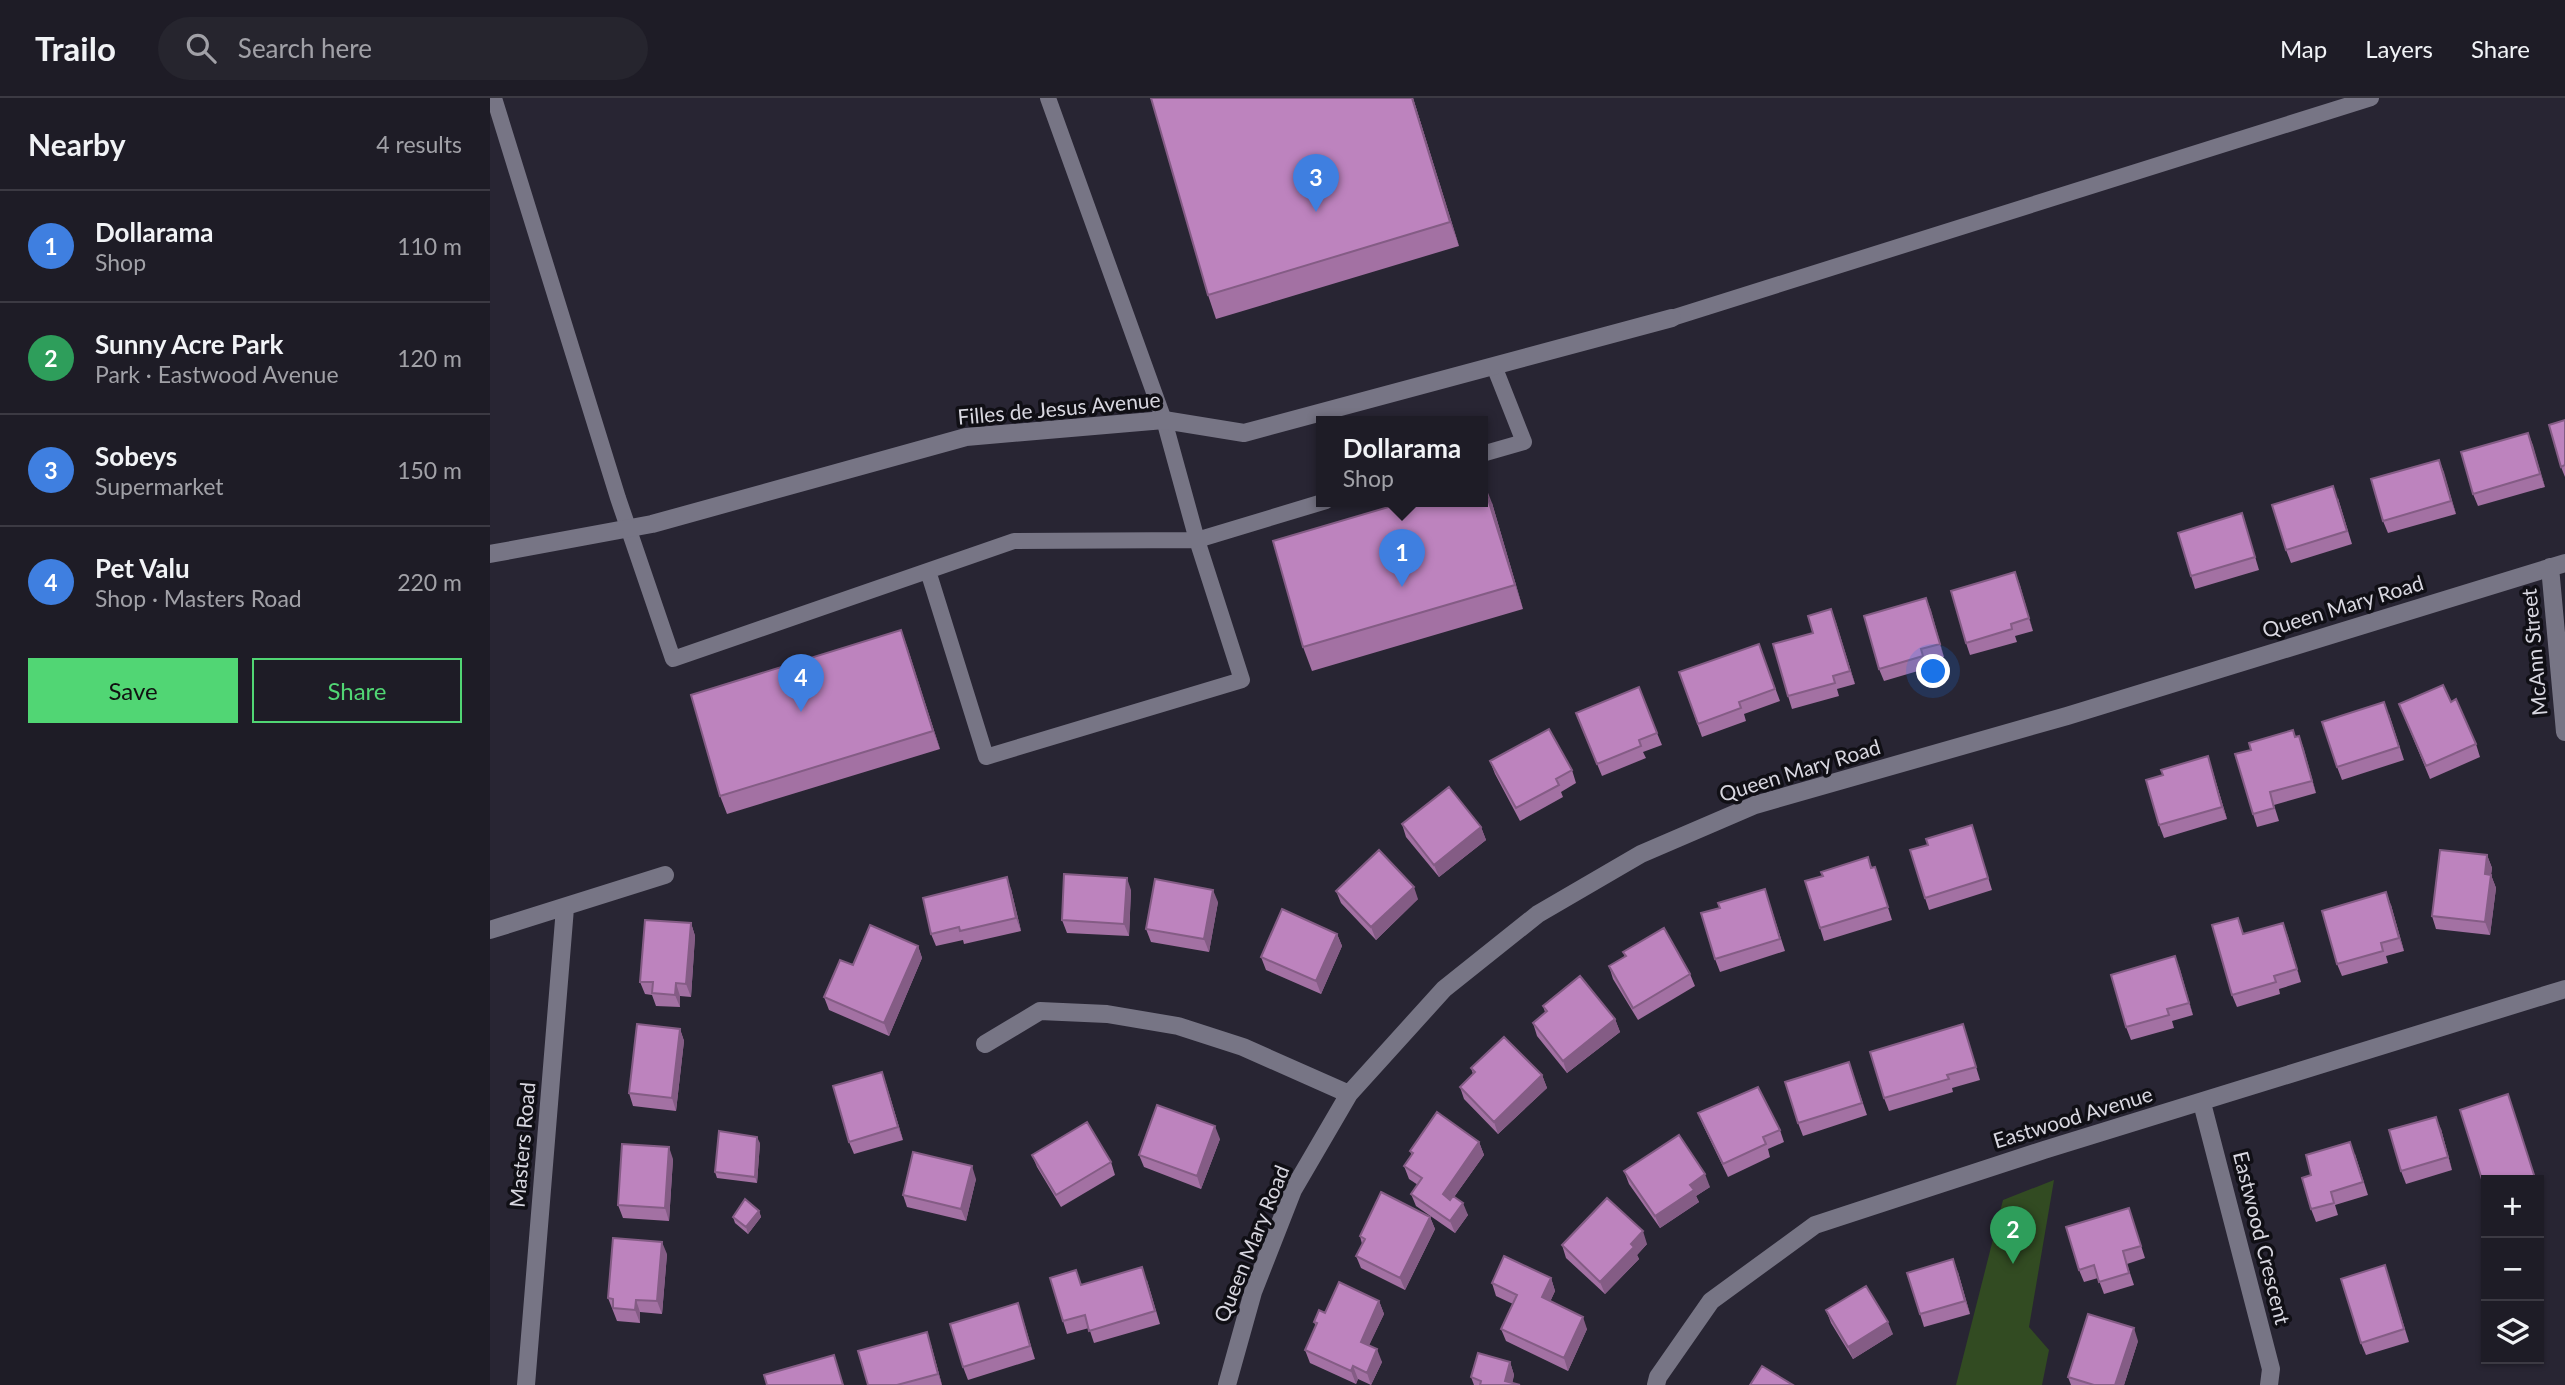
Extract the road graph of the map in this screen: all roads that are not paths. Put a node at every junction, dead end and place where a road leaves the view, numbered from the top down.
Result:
1 (494, 98) edge
2 (1048, 98) edge
3 (2371, 98) edge
4 (1672, 318) joint
5 (1494, 366) junction
6 (1164, 421) junction
7 (1488, 452) edge
8 (1316, 504) edge
9 (629, 528) junction
10 (1197, 540) junction
11 (490, 554) edge
12 (2558, 565) edge
13 (928, 571) junction
14 (2565, 732) edge
15 (666, 875) dead end
16 (565, 908) junction
17 (490, 930) edge
18 (2565, 989) edge
19 (985, 1044) dead end
20 (1349, 1094) junction
21 (2202, 1103) junction
22 (526, 1385) edge
23 (1227, 1385) edge
24 (1656, 1385) edge
25 (2269, 1385) edge

1 - 9 lane
2 - 6 lane
3 - 4 lane
4 - 5 street, Filles de Jesus Avenue
5 - 6 street, Filles de Jesus Avenue
5 - 7 lane
6 - 9 street, Filles de Jesus Avenue
6 - 10 lane
8 - 10 lane
9 - 11 street, Filles de Jesus Avenue
9 - 13 lane
10 - 13 lane
10 - 13 lane
12 - 14 street, McAnn Street
12 - 20 street, Queen Mary Road
15 - 16 street
16 - 17 street
16 - 22 street, Masters Road
18 - 21 street, Eastwood Avenue
19 - 20 street
20 - 23 street, Queen Mary Road
21 - 24 street, Eastwood Avenue
21 - 25 street, Eastwood Crescent

